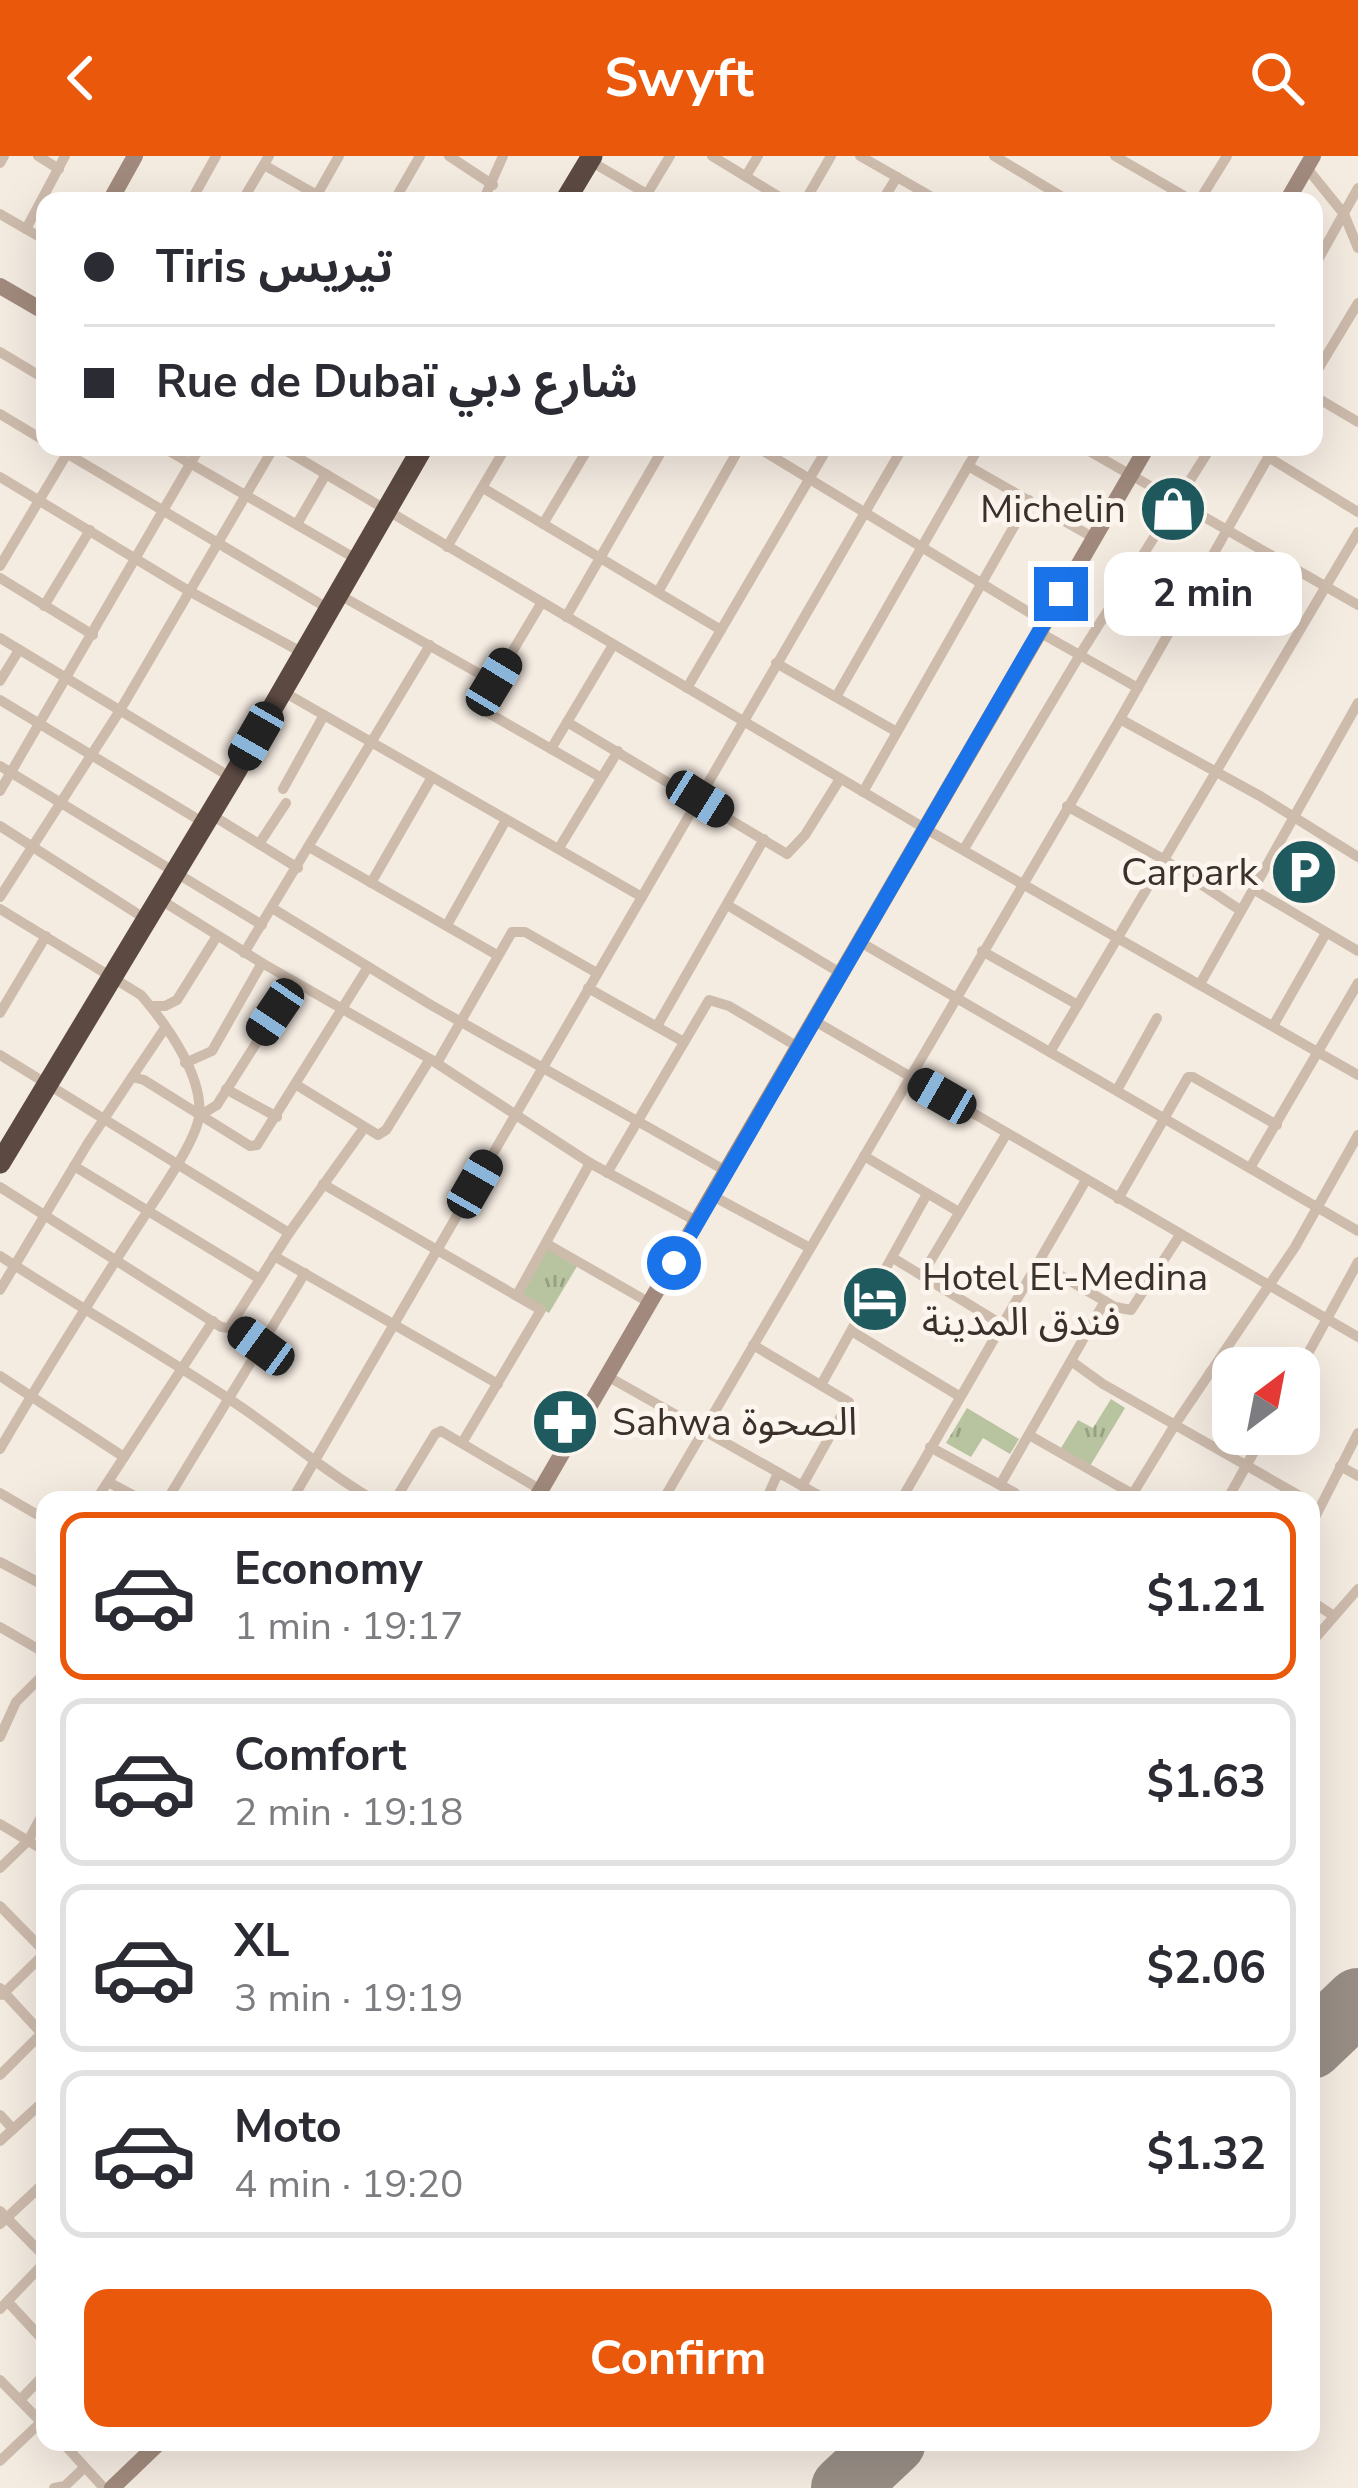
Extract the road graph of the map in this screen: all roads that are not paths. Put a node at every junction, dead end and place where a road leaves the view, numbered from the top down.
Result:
1 (38, 156) edge
2 (65, 156) edge
3 (135, 156) edge
4 (216, 156) edge
5 (339, 156) edge
6 (420, 156) edge
7 (448, 156) edge
8 (503, 156) edge
9 (670, 156) edge
10 (712, 156) edge
11 (758, 156) edge
12 (831, 156) edge
13 (860, 156) edge
14 (994, 156) edge
15 (1115, 156) edge
16 (1227, 156) edge
17 (588, 158) edge
18 (266, 161) edge
19 (1015, 161) edge
20 (1310, 161) edge
21 (59, 169) junction
22 (746, 176) junction
23 (897, 177) junction
24 (493, 185) junction
25 (1358, 188) edge
26 (46, 192) edge
27 (115, 192) edge
28 (199, 192) edge
29 (247, 192) edge
30 (307, 192) edge
31 (318, 192) edge
32 (399, 192) edge
33 (489, 192) edge
34 (570, 192) edge
35 (644, 192) edge
36 (648, 192) edge
37 (771, 192) edge
38 (810, 192) edge
39 (888, 192) edge
40 (923, 192) edge
41 (1058, 192) edge
42 (1180, 192) edge
43 (1202, 192) edge
44 (1292, 192) edge
45 (36, 211) edge
46 (0, 214) edge
47 (1344, 214) junction
48 (26, 229) junction
49 (36, 235) edge
50 (1358, 248) edge
51 (1323, 251) edge
52 (0, 286) edge
53 (1358, 303) edge
54 (36, 307) edge
55 (0, 352) edge
56 (1323, 361) edge
57 (36, 374) edge
58 (1323, 401) edge
59 (0, 414) edge
60 (1358, 422) edge
61 (36, 436) edge
62 (62, 456) edge
63 (76, 456) edge
64 (178, 456) edge
65 (194, 456) edge
66 (272, 456) edge
67 (293, 456) edge
68 (417, 456) edge
69 (501, 456) edge
70 (584, 456) edge
71 (659, 456) edge
72 (735, 456) edge
73 (772, 456) edge
74 (823, 456) edge
75 (898, 456) edge
76 (974, 456) edge
77 (1098, 456) edge
78 (1142, 456) edge
79 (1205, 456) edge
80 (1269, 456) edge
81 (1277, 456) edge
82 (190, 463) junction
83 (968, 466) junction
84 (326, 474) junction
85 (1132, 476) junction
86 (0, 477) edge
87 (809, 479) junction
88 (483, 488) junction
89 (248, 495) junction
90 (1176, 499) junction
91 (40, 500) junction
92 (1029, 500) junction
93 (165, 511) junction
94 (387, 512) junction
95 (864, 512) junction
96 (1358, 512) edge
97 (297, 524) junction
98 (543, 524) junction
99 (90, 530) junction
100 (1226, 530) junction
101 (1358, 532) edge
102 (1094, 538) junction
103 (218, 542) junction
104 (447, 547) junction
105 (921, 547) junction
106 (600, 558) junction
107 (137, 559) junction
108 (358, 560) junction
109 (0, 566) edge
110 (0, 578) edge
111 (981, 584) junction
112 (1324, 586) junction
113 (189, 591) junction
114 (658, 592) junction
115 (334, 602) junction
116 (542, 602) junction
117 (1358, 605) edge
118 (44, 606) junction
119 (566, 617) junction
120 (1042, 627) junction
121 (721, 630) junction
122 (92, 635) junction
123 (0, 638) edge
124 (430, 645) junction
125 (613, 645) junction
126 (19, 650) junction
127 (1081, 653) junction
128 (305, 654) junction
129 (776, 662) junction
130 (0, 681) edge
131 (67, 681) junction
132 (494, 682) junction
133 (687, 688) junction
134 (1138, 688) junction
135 (282, 691) junction
136 (836, 698) junction
137 (0, 700) edge
138 (1358, 703) edge
139 (119, 712) junction
140 (324, 715) junction
141 (1120, 718) junction
142 (743, 721) junction
143 (567, 722) junction
144 (41, 725) junction
145 (897, 732) junction
146 (371, 742) junction
147 (551, 749) junction
148 (617, 751) junction
149 (89, 757) junction
150 (5, 769) edge
151 (1214, 771) junction
152 (432, 777) junction
153 (600, 777) junction
154 (232, 778) junction
155 (840, 779) junction
156 (283, 788) dead end
157 (0, 791) edge
158 (863, 792) junction
159 (700, 799) junction
160 (286, 803) dead end
161 (62, 804) junction
162 (1067, 806) junction
163 (207, 818) junction
164 (1295, 818) junction
165 (506, 820) junction
166 (0, 826) edge
167 (926, 829) junction
168 (764, 839) junction
169 (260, 844) junction
170 (34, 847) junction
171 (309, 847) junction
172 (559, 848) junction
173 (964, 849) junction
174 (1358, 857) edge
175 (1163, 859) junction
176 (298, 868) junction
177 (173, 873) junction
178 (371, 883) junction
179 (1024, 883) junction
180 (1253, 889) junction
181 (0, 897) edge
182 (642, 897) junction
183 (158, 898) junction
184 (729, 905) junction
185 (272, 908) junction
186 (0, 909) edge
187 (1240, 910) junction
188 (145, 918) junction
189 (262, 925) junction
190 (447, 925) junction
191 (1326, 933) junction
192 (46, 936) junction
193 (217, 936) junction
194 (1118, 937) junction
195 (860, 942) junction
196 (1358, 951) edge
197 (244, 952) junction
198 (982, 952) junction
199 (497, 955) junction
200 (262, 963) junction
201 (368, 967) junction
202 (111, 974) junction
203 (596, 974) junction
204 (842, 974) junction
205 (295, 982) junction
206 (1358, 982) edge
207 (1200, 985) junction
208 (588, 988) junction
209 (955, 998) junction
210 (1078, 1005) junction
211 (150, 1006) junction
212 (341, 1008) junction
213 (0, 1013) edge
214 (1157, 1018) dead end
215 (459, 1020) junction
216 (813, 1020) junction
217 (657, 1026) junction
218 (1273, 1026) junction
219 (165, 1028) junction
220 (684, 1042) junction
221 (798, 1047) junction
222 (1318, 1051) junction
223 (1050, 1052) junction
224 (0, 1055) edge
225 (433, 1061) junction
226 (185, 1063) junction
227 (544, 1069) junction
228 (1358, 1075) edge
229 (132, 1077) junction
230 (910, 1077) junction
231 (46, 1083) junction
232 (295, 1084) junction
233 (226, 1089) junction
234 (1117, 1090) junction
235 (199, 1116) junction
236 (514, 1116) junction
237 (105, 1117) junction
238 (277, 1117) junction
239 (1164, 1117) junction
240 (639, 1122) junction
241 (1277, 1125) junction
242 (364, 1128) junction
243 (1006, 1133) junction
244 (1358, 1135) edge
245 (1353, 1154) edge
246 (864, 1156) junction
247 (177, 1162) junction
248 (0, 1163) edge
249 (590, 1163) junction
250 (74, 1166) junction
251 (1250, 1168) junction
252 (726, 1171) junction
253 (607, 1172) junction
254 (1086, 1180) junction
255 (323, 1184) junction
256 (0, 1187) edge
257 (927, 1194) junction
258 (712, 1196) junction
259 (1118, 1199) junction
260 (1316, 1208) junction
261 (147, 1212) junction
262 (959, 1212) junction
263 (1358, 1214) edge
264 (44, 1215) junction
265 (698, 1222) junction
266 (1354, 1229) edge
267 (289, 1233) junction
268 (1180, 1235) junction
269 (547, 1244) junction
270 (810, 1248) junction
271 (436, 1252) junction
272 (0, 1256) edge
273 (274, 1256) junction
274 (893, 1258) junction
275 (116, 1260) junction
276 (1358, 1262) edge
277 (1039, 1263) junction
278 (16, 1266) junction
279 (305, 1274) junction
280 (922, 1275) junction
281 (260, 1279) junction
282 (1269, 1286) junction
283 (0, 1290) edge
284 (517, 1295) junction
285 (1105, 1301) junction
286 (650, 1303) junction
287 (86, 1311) junction
288 (1328, 1318) junction
289 (212, 1321) junction
290 (1001, 1324) junction
291 (392, 1325) junction
292 (233, 1326) junction
293 (853, 1332) junction
294 (1358, 1337) edge
295 (753, 1345) junction
296 (261, 1346) junction
297 (1312, 1347) edge
298 (1071, 1361) junction
299 (182, 1370) junction
300 (1210, 1372) joint
301 (0, 1376) edge
302 (607, 1376) junction
303 (498, 1384) junction
304 (821, 1385) junction
305 (32, 1396) junction
306 (959, 1396) junction
307 (229, 1399) junction
308 (1176, 1423) junction
309 (705, 1430) junction
310 (1358, 1433) edge
311 (1029, 1435) junction
312 (462, 1443) junction
313 (929, 1447) junction
314 (0, 1449) edge
315 (1252, 1455) edge
316 (124, 1457) junction
317 (316, 1459) junction
318 (1247, 1465) junction
319 (1340, 1466) junction
320 (778, 1473) junction
321 (1358, 1476) edge
322 (110, 1483) junction
323 (1000, 1485) junction
324 (802, 1486) junction
325 (103, 1491) edge
326 (125, 1491) edge
327 (173, 1491) edge
328 (297, 1491) edge
329 (359, 1491) edge
330 (400, 1491) edge
331 (532, 1491) edge
332 (540, 1491) edge
333 (668, 1491) edge
334 (770, 1491) edge
335 (811, 1491) edge
336 (907, 1491) edge
337 (1011, 1491) edge
338 (1123, 1491) edge
339 (1139, 1491) edge
340 (1232, 1491) edge
341 (1291, 1491) edge
342 (0, 1493) edge
343 (1320, 1494) edge
344 (36, 1514) edge
345 (0, 1562) edge
346 (36, 1581) edge
347 (1358, 1588) edge
348 (1320, 1607) edge
349 (1334, 1616) junction
350 (0, 1627) edge
351 (1320, 1632) edge
352 (36, 1648) edge
353 (36, 1682) edge
354 (0, 1693) edge
355 (16, 1702) junction
356 (0, 1737) edge
357 (0, 1824) edge
358 (36, 1826) edge
359 (28, 1841) junction
360 (36, 1846) edge
361 (0, 1868) edge
362 (0, 1906) edge
363 (12, 1918) junction
364 (0, 1930) edge
365 (36, 1943) edge
366 (36, 1961) edge
367 (1, 1993) edge
368 (36, 2028) edge
369 (36, 2042) edge
370 (0, 2075) edge
371 (36, 2111) edge
372 (0, 2114) edge
373 (13, 2129) junction
374 (0, 2140) edge
375 (36, 2190) edge
376 (2, 2218) edge
377 (36, 2251) edge
378 (36, 2270) edge
379 (4, 2305) edge
380 (36, 2334) edge
381 (0, 2380) edge
382 (36, 2383) edge
383 (20, 2400) junction
384 (36, 2417) edge
385 (36, 2430) edge
386 (72, 2451) edge
387 (150, 2451) edge
388 (0, 2461) edge
389 (85, 2468) junction
390 (55, 2488) edge
391 (108, 2488) edge

1 - 21 street
2 - 21 street
3 - 27 street
4 - 28 street
5 - 31 street
6 - 32 street
7 - 24 street
8 - 24 street
9 - 36 street
10 - 22 street
11 - 22 street
12 - 38 street
13 - 23 street
14 - 19 street
15 - 42 street
16 - 43 street
17 - 34 highway
17 - 35 street
18 - 29 street
18 - 30 street
19 - 41 street
20 - 44 street
20 - 47 street
21 - 26 street
22 - 37 street
23 - 39 street
23 - 40 street
24 - 33 street
25 - 47 street
45 - 48 street
46 - 48 street
47 - 50 street
47 - 51 street
48 - 49 street
52 - 54 street
53 - 56 street
55 - 57 street
58 - 60 street
59 - 61 street
62 - 91 street
63 - 93 street
64 - 82 street
65 - 82 street
66 - 89 street
67 - 84 street
68 - 94 highway
69 - 88 street
70 - 98 street
71 - 106 street
72 - 114 street
73 - 87 street
74 - 87 street
75 - 95 street
76 - 83 street
77 - 85 street
78 - 85 street
79 - 90 street
80 - 100 street
81 - 96 street
82 - 89 street
82 - 93 street
83 - 92 street
83 - 105 street
84 - 94 street
84 - 97 street
85 - 90 street
85 - 102 street
86 - 91 street
87 - 95 street
87 - 121 street
88 - 98 street
88 - 104 street
89 - 97 street
89 - 103 street
90 - 100 street
90 - 127 street
91 - 99 street
91 - 109 street
92 - 102 street
92 - 111 street
93 - 103 street
93 - 107 street
94 - 104 street
94 - 108 highway
95 - 105 street
95 - 129 street
97 - 108 street
98 - 106 street
99 - 107 street
99 - 118 street
100 - 112 street
100 - 134 street
101 - 112 street
102 - 120 street
103 - 113 street
103 - 115 street
104 - 116 street
105 - 111 street
105 - 136 street
106 - 114 street
106 - 119 street
107 - 113 street
107 - 122 street
108 - 115 highway
110 - 118 street
111 - 120 street
111 - 145 street
112 - 117 street
112 - 151 street
113 - 128 street
113 - 139 street
114 - 121 street
115 - 124 street
115 - 128 highway
116 - 119 street
116 - 132 street
118 - 122 street
119 - 125 street
120 - 127 street
120 - 167 street
121 - 133 street
122 - 131 street
123 - 126 street
124 - 132 street
124 - 146 street
125 - 133 street
125 - 143 street
126 - 130 street
126 - 131 street
127 - 134 street
127 - 173 street
128 - 135 highway
129 - 136 street
129 - 142 street
131 - 139 street
131 - 144 street
132 - 147 street
133 - 142 street
134 - 141 street
135 - 140 street
135 - 154 highway
136 - 145 street
137 - 144 street
138 - 164 street
139 - 149 street
139 - 154 street
140 - 146 street
140 - 156 street
141 - 151 street
141 - 162 street
142 - 155 street
142 - 159 street
143 - 147 street
143 - 148 street
144 - 149 street
144 - 150 street
145 - 158 street
146 - 152 street
146 - 171 street
147 - 153 street
148 - 153 street
148 - 159 street
149 - 161 street
149 - 163 street
150 - 157 street
150 - 161 street
151 - 164 street
151 - 175 street
152 - 165 street
152 - 178 street
153 - 172 street
154 - 163 highway
155 - 158 street
155 - 168 street
158 - 167 street
159 - 168 street
159 - 182 street
160 - 169 street
161 - 170 street
161 - 177 street
162 - 175 street
162 - 179 street
163 - 169 street
163 - 177 highway
164 - 174 street
164 - 180 street
165 - 172 street
165 - 190 street
166 - 170 street
167 - 173 street
167 - 195 street
168 - 184 street
169 - 176 street
170 - 181 street
170 - 188 street
171 - 176 street
171 - 178 street
172 - 182 street
173 - 179 street
175 - 187 street
175 - 194 street
176 - 185 street
177 - 183 highway
177 - 189 street
178 - 190 street
179 - 194 street
179 - 198 street
180 - 187 street
180 - 191 street
182 - 203 street
183 - 188 highway
183 - 193 street
184 - 204 street
184 - 217 street
185 - 189 street
185 - 201 street
186 - 192 street
187 - 207 street
188 - 202 highway
189 - 197 street
190 - 199 street
191 - 196 street
191 - 218 street
192 - 202 street
192 - 213 street
193 - 197 street
193 - 211 street
194 - 207 street
194 - 210 street
195 - 204 street
195 - 209 street
197 - 200 street
198 - 209 street
198 - 210 street
199 - 203 street
199 - 215 street
200 - 205 street
200 - 226 street
201 - 212 street
201 - 215 street
202 - 211 street
202 - 231 highway
203 - 208 street
204 - 216 street
205 - 212 street
205 - 233 street
206 - 222 street
207 - 218 street
208 - 217 street
208 - 227 street
209 - 223 street
209 - 230 street
210 - 223 street
211 - 219 street
212 - 225 street
212 - 232 street
214 - 234 street
215 - 225 street
215 - 227 street
216 - 221 street
216 - 230 street
217 - 220 street
218 - 222 street
219 - 226 street
219 - 229 street
220 - 221 street
220 - 240 street
221 - 252 street
222 - 228 street
222 - 241 street
223 - 234 street
224 - 231 street
225 - 236 street
225 - 242 street
226 - 235 street
227 - 236 street
227 - 240 street
229 - 235 street
229 - 237 street
230 - 243 street
230 - 246 street
231 - 237 street
231 - 248 highway
232 - 238 street
232 - 242 street
233 - 235 street
233 - 238 street
234 - 239 street
235 - 238 street
235 - 247 street
236 - 249 street
236 - 271 street
237 - 247 street
237 - 250 street
239 - 241 street
239 - 251 street
239 - 259 street
240 - 252 street
240 - 253 street
241 - 251 street
242 - 255 street
243 - 254 street
243 - 262 street
244 - 245 street
245 - 260 street
246 - 257 street
246 - 270 street
247 - 261 street
247 - 267 street
249 - 253 street
249 - 269 street
250 - 261 street
250 - 264 street
251 - 260 street
252 - 258 street
253 - 265 street
254 - 259 street
254 - 277 street
255 - 267 street
255 - 271 street
256 - 264 street
257 - 262 street
257 - 274 street
258 - 265 street
258 - 270 street
259 - 268 street
260 - 266 street
260 - 282 street
261 - 275 street
261 - 281 street
262 - 280 street
263 - 266 street
264 - 275 street
264 - 278 street
265 - 286 street
267 - 273 street
268 - 282 street
268 - 285 street
269 - 284 street
269 - 286 street
270 - 295 street
271 - 284 street
271 - 291 street
272 - 278 street
273 - 279 street
273 - 281 street
274 - 280 street
274 - 293 street
275 - 287 street
275 - 289 street
276 - 288 street
277 - 285 street
277 - 290 street
278 - 283 street
278 - 287 street
279 - 291 street
279 - 296 street
280 - 290 street
281 - 292 street
282 - 288 street
282 - 300 street
284 - 303 street
285 - 298 street
286 - 302 street
287 - 299 street
287 - 305 street
288 - 294 street
288 - 297 street
289 - 292 street
289 - 299 street
290 - 306 street
291 - 303 street
291 - 317 street
292 - 296 street
293 - 304 street
293 - 306 street
295 - 304 street
295 - 309 street
296 - 307 street
298 - 308 street
298 - 311 street
299 - 307 street
299 - 316 street
300 - 308 street
301 - 305 street
302 - 309 street
302 - 332 street
303 - 312 street
304 - 324 street
305 - 314 street
305 - 316 street
306 - 313 street
307 - 317 street
307 - 327 street
308 - 318 street
308 - 339 street
309 - 320 street
309 - 333 street
310 - 319 street
311 - 323 street
311 - 338 street
312 - 330 street
312 - 331 street
313 - 323 street
313 - 336 street
315 - 318 street
316 - 322 street
317 - 328 street
317 - 329 street
318 - 340 street
318 - 341 street
319 - 321 street
319 - 343 street
320 - 324 street
320 - 334 street
322 - 325 street
322 - 326 street
323 - 337 street
324 - 335 street
342 - 344 street
345 - 346 street
347 - 349 street
348 - 349 street
349 - 351 street
350 - 352 street
353 - 355 street
354 - 355 street
355 - 356 street
357 - 359 street
358 - 359 street
359 - 360 street
359 - 361 street
362 - 363 street
363 - 364 street
363 - 365 street
366 - 367 street
367 - 368 street
369 - 370 street
371 - 373 street
372 - 373 street
373 - 374 street
375 - 376 street
376 - 377 street
378 - 379 street
379 - 380 street
381 - 383 street
382 - 383 street
383 - 384 street
385 - 388 street
386 - 389 street
387 - 391 street
389 - 390 street
389 - 391 street

